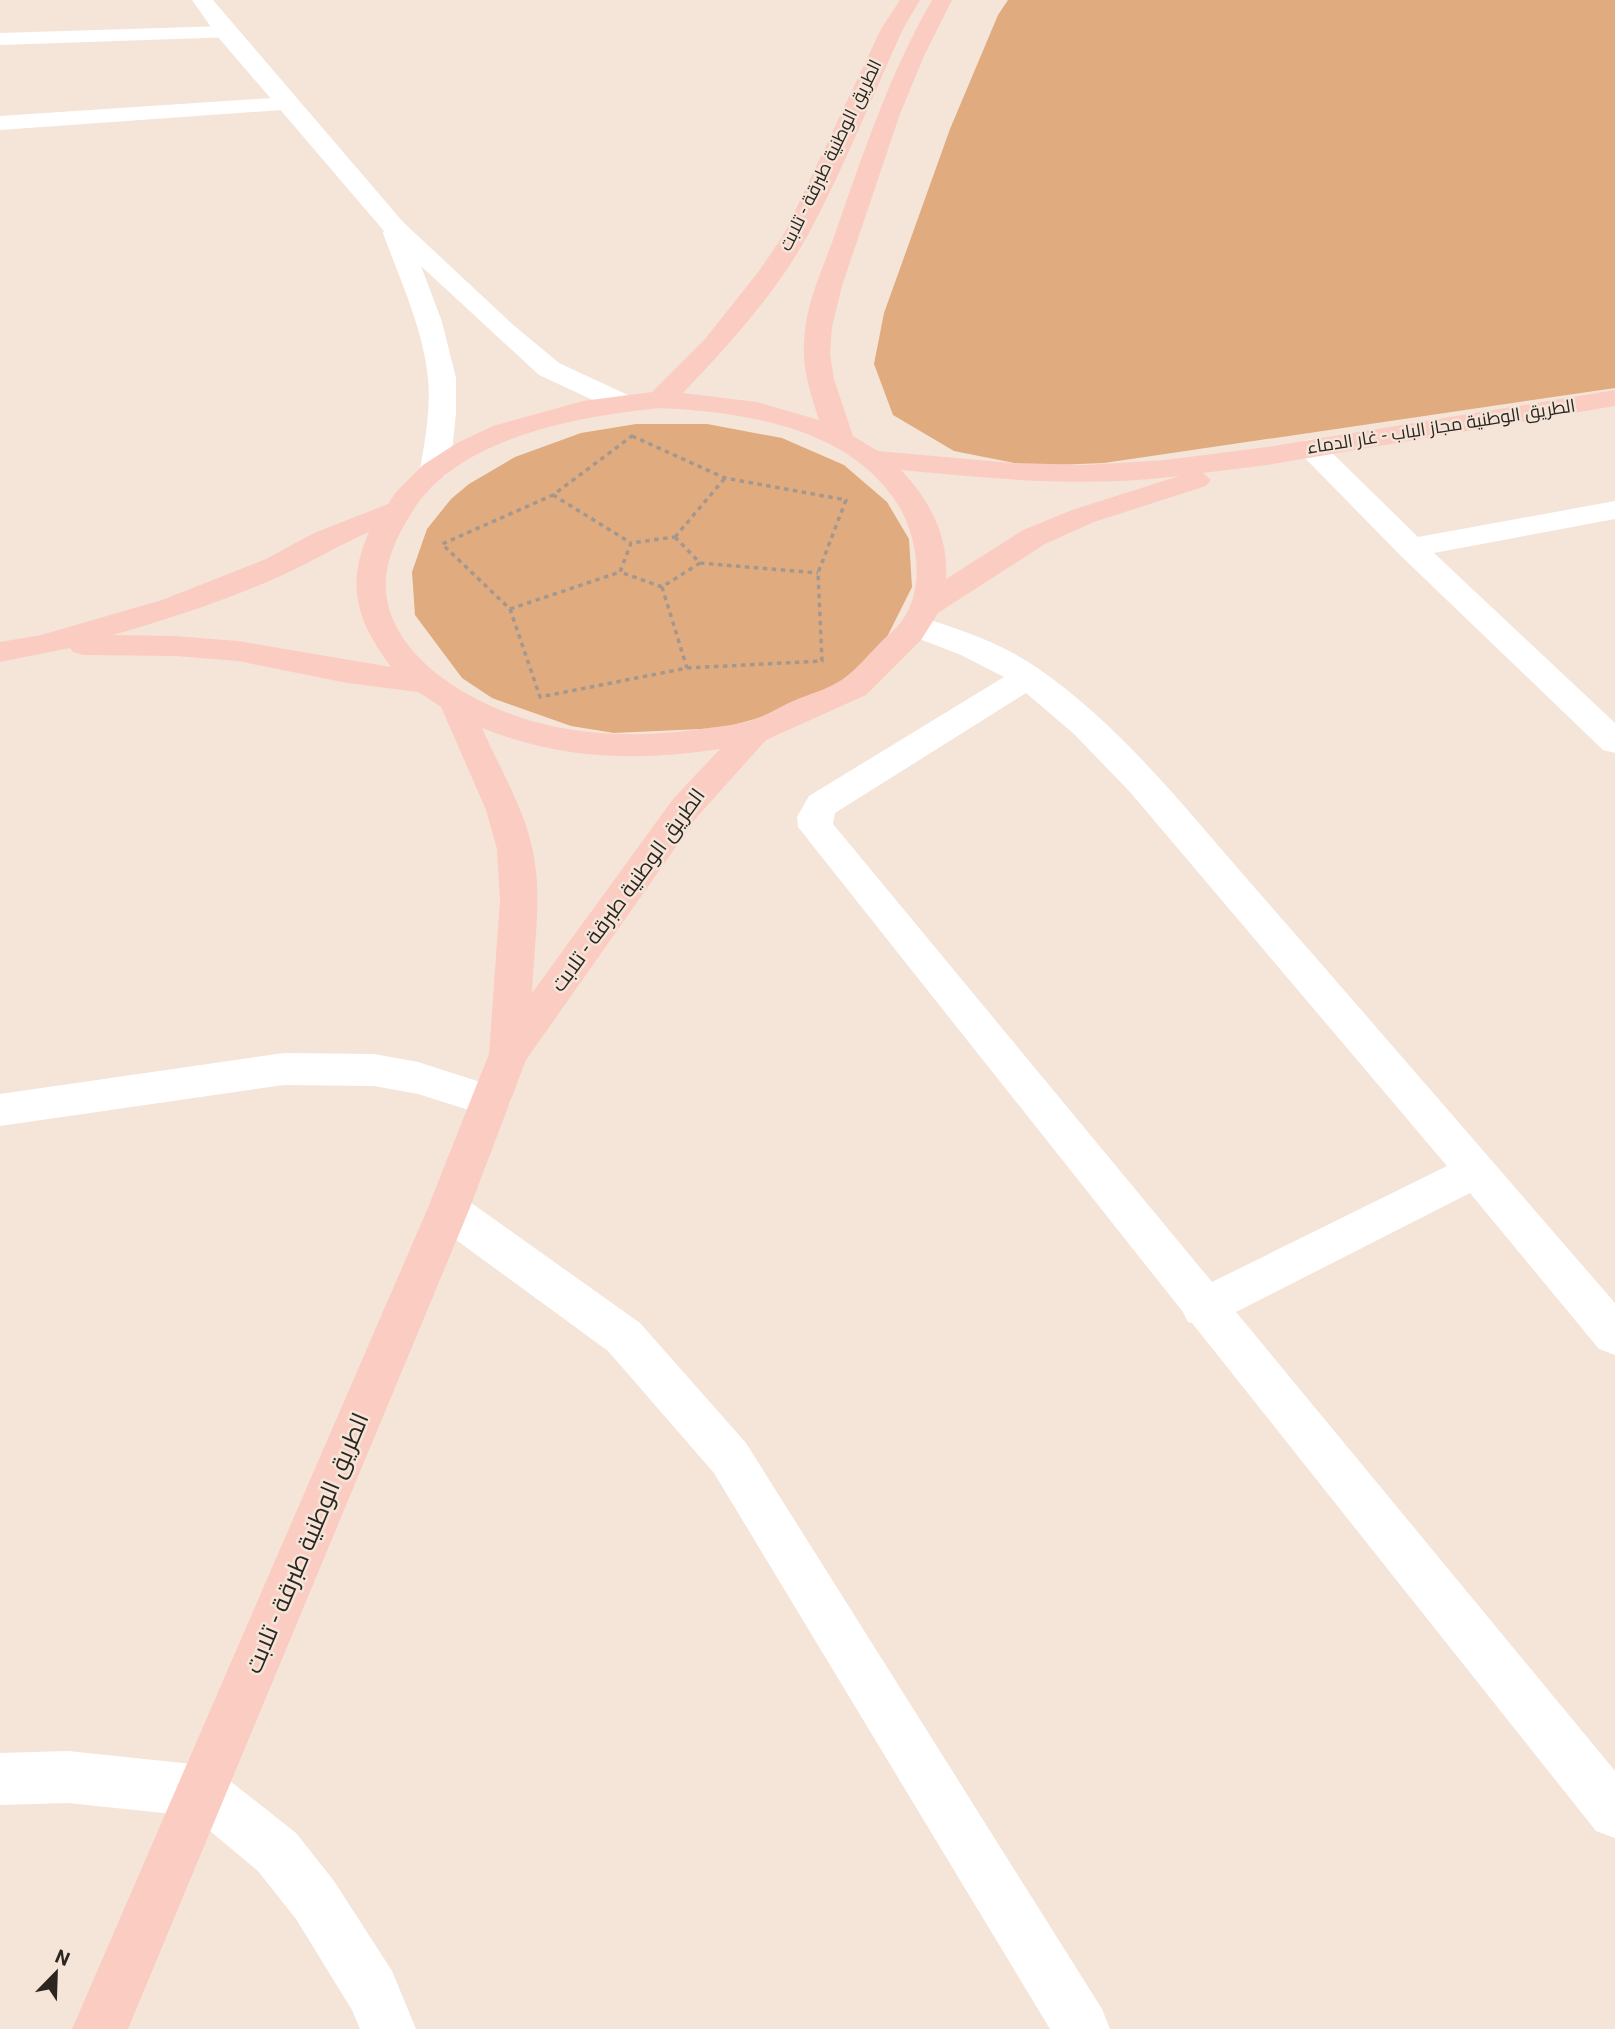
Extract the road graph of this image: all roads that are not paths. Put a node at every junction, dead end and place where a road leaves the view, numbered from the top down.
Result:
1 (202, 0) edge
2 (910, 0) edge
3 (942, 0) edge
4 (226, 32) junction
5 (0, 39) edge
6 (288, 104) junction
7 (0, 123) edge
8 (394, 227) junction
9 (1615, 398) edge
10 (660, 400) junction
11 (620, 402) junction
12 (840, 439) junction
13 (1311, 448) junction
14 (1267, 456) junction
15 (872, 459) junction
16 (435, 470) junction
17 (1615, 510) edge
18 (394, 511) junction
19 (1411, 548) junction
20 (920, 617) junction
21 (43, 645) junction
22 (0, 652) edge
23 (1028, 677) junction
24 (423, 682) junction
25 (456, 704) junction
26 (754, 732) junction
27 (1615, 742) edge
28 (509, 1054) junction
29 (491, 1101) junction
30 (0, 1110) edge
31 (1475, 1171) junction
32 (448, 1210) junction
33 (1203, 1308) junction
34 (1615, 1335) edge
35 (0, 1779) edge
36 (202, 1791) junction
37 (1615, 1812) edge
38 (100, 2029) edge
39 (388, 2029) edge
40 (1082, 2029) edge

1 - 4 street
2 - 10 main road, الطريق الوطنية طبرقة - تلابت
3 - 12 main road, الطريق الوطنية طبرقة - تلابت
4 - 5 street
4 - 6 street
6 - 7 street
6 - 8 street
8 - 11 street
8 - 16 street
9 - 13 main road, الطريق الوطنية مجاز الباب - غار الدماء
10 - 11 main road
10 - 12 main road
11 - 16 main road
12 - 15 main road
13 - 14 main road, الطريق الوطنية مجاز الباب - غار الدماء
13 - 19 street
14 - 15 main road, الطريق الوطنية مجاز الباب - غار الدماء
14 - 20 main road, الطريق الوطنية مجاز الباب - غار الدماء
15 - 20 main road
16 - 18 main road
17 - 19 street
18 - 21 main road
18 - 24 main road
19 - 27 street
20 - 23 street
20 - 26 main road, الطريق الوطنية مجاز الباب - غار الدماء
21 - 22 main road
21 - 24 main road
23 - 31 street
23 - 33 street
24 - 25 main road
25 - 26 main road
25 - 28 main road, الطريق الوطنية طبرقة - تلابت
26 - 28 main road, الطريق الوطنية طبرقة - تلابت
28 - 29 main road, الطريق الوطنية طبرقة - تلابت
29 - 30 street
29 - 32 main road, الطريق الوطنية طبرقة - تلابت
31 - 33 street
31 - 34 street
32 - 36 main road, الطريق الوطنية طبرقة - تلابت
32 - 40 street
33 - 37 street
35 - 36 street
36 - 38 main road, الطريق الوطنية طبرقة - تلابت
36 - 39 street

